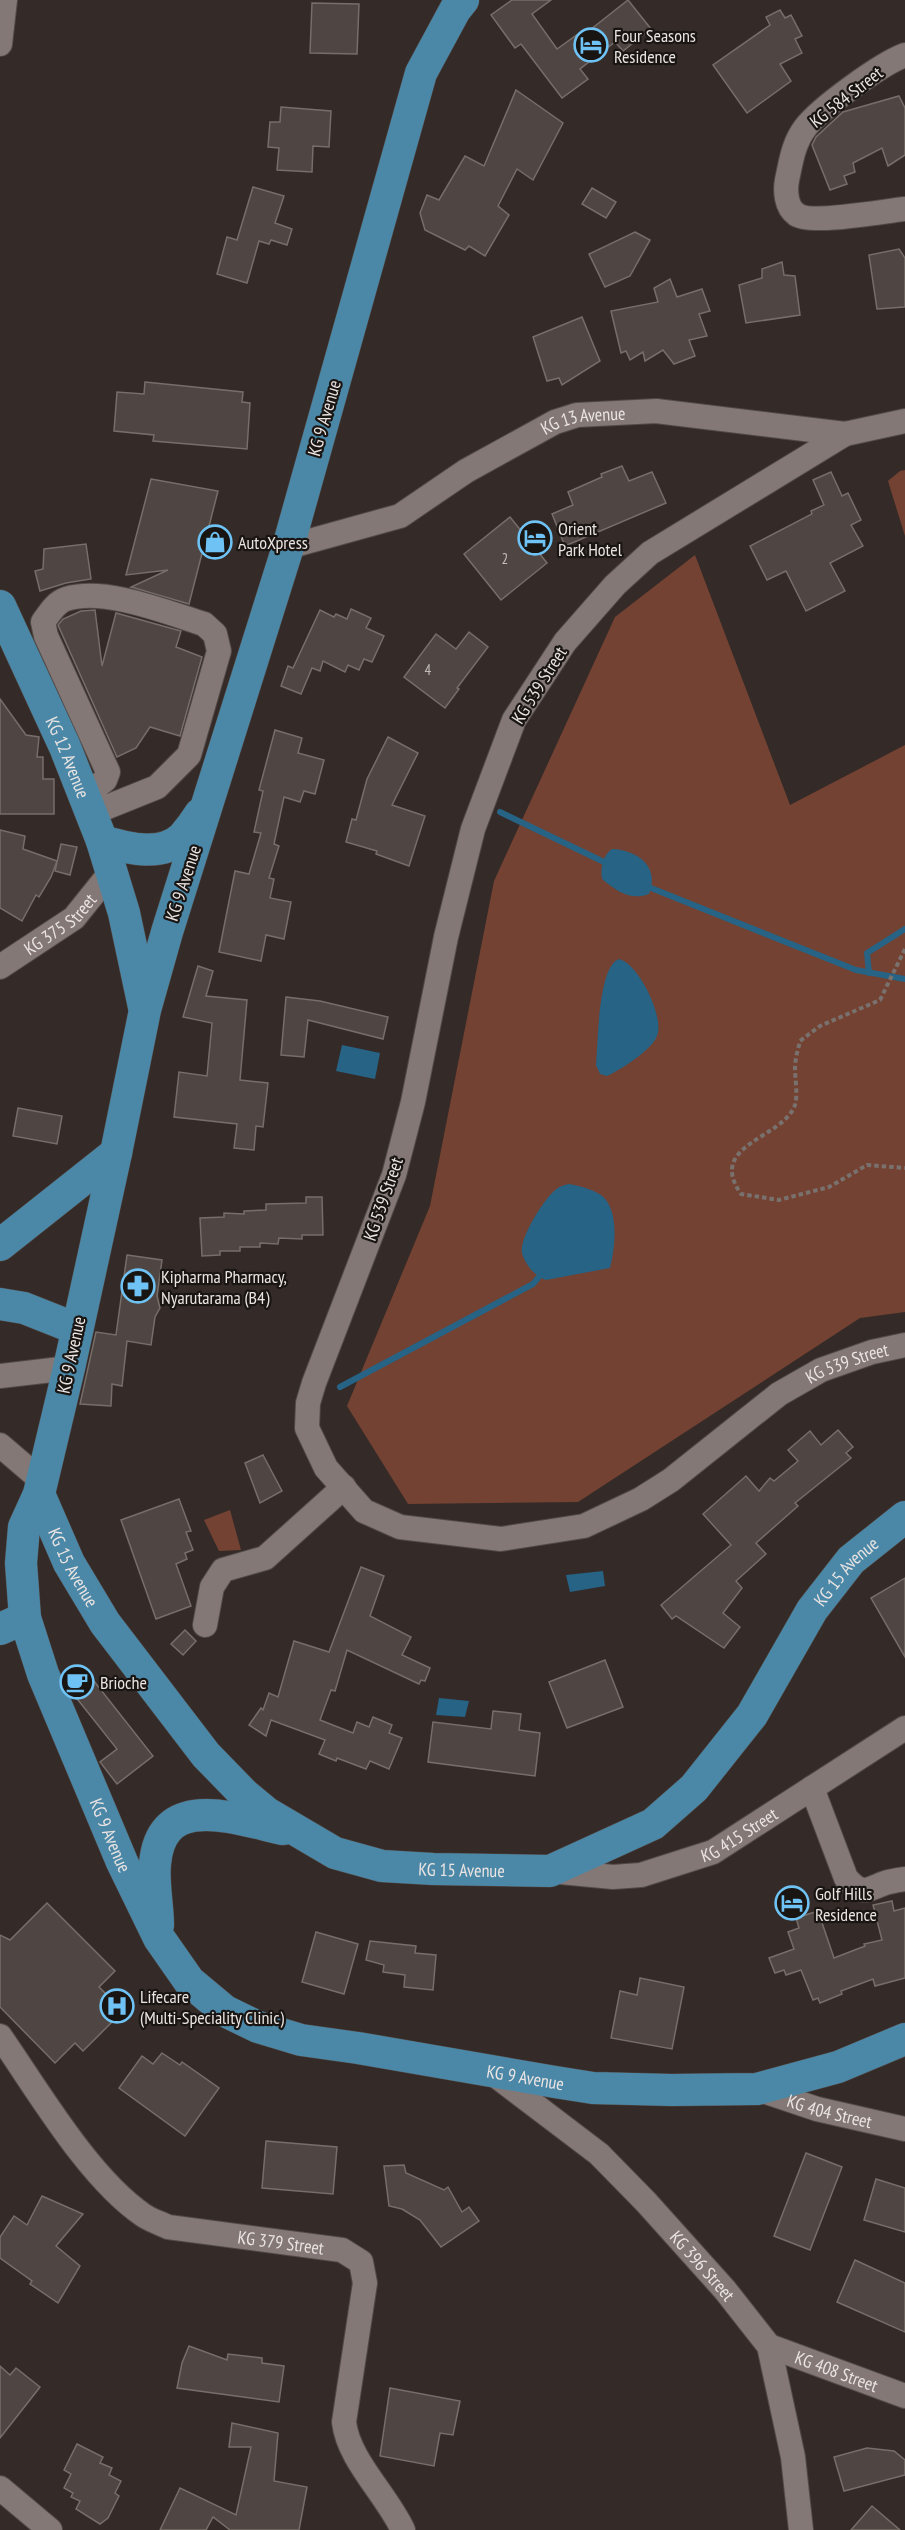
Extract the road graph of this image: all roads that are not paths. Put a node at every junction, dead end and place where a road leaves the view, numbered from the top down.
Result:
1 (5, 0) edge
2 (463, 0) edge
3 (0, 44) edge
4 (905, 55) edge
5 (905, 209) edge
6 (905, 421) edge
7 (845, 434) junction
8 (288, 547) junction
9 (0, 606) edge
10 (207, 807) junction
11 (92, 817) junction
12 (111, 872) junction
13 (124, 913) junction
14 (167, 932) junction
15 (0, 967) edge
16 (145, 1010) junction
17 (116, 1153) junction
18 (0, 1245) edge
19 (0, 1304) edge
20 (77, 1329) junction
21 (905, 1345) edge
22 (69, 1368) junction
23 (0, 1376) edge
24 (0, 1445) edge
25 (41, 1487) junction
26 (344, 1487) junction
27 (905, 1517) edge
28 (24, 1527) junction
29 (0, 1559) edge
30 (13, 1624) edge
31 (205, 1625) dead end
32 (905, 1728) edge
33 (812, 1788) junction
34 (301, 1833) junction
35 (550, 1871) junction
36 (905, 1879) edge
37 (159, 1938) junction
38 (0, 2036) edge
39 (905, 2039) edge
40 (488, 2070) junction
41 (757, 2089) junction
42 (905, 2129) edge
43 (769, 2346) junction
44 (905, 2396) edge
45 (0, 2488) edge
46 (50, 2530) edge
47 (403, 2530) edge
48 (801, 2530) edge

1 - 3 street
2 - 8 main road, KG 9 Avenue
4 - 5 street, KG 584 Street
6 - 7 street, KG 13 Avenue
7 - 8 street, KG 13 Avenue
7 - 26 street, KG 539 Street
8 - 10 main road, KG 9 Avenue
9 - 11 main road, KG 12 Avenue
10 - 11 main road
10 - 14 main road, KG 9 Avenue
11 - 11 street
11 - 12 main road, KG 12 Avenue
12 - 13 main road, KG 12 Avenue
12 - 15 street, KG 375 Street
13 - 14 main road
13 - 16 main road, KG 12 Avenue
14 - 16 main road, KG 9 Avenue
16 - 17 main road, KG 9 Avenue
17 - 18 main road
17 - 20 main road, KG 9 Avenue
19 - 20 main road
20 - 22 main road, KG 9 Avenue
21 - 26 street, KG 539 Street
22 - 23 street
22 - 25 main road, KG 9 Avenue
24 - 25 street
25 - 28 main road, KG 9 Avenue
25 - 34 main road, KG 15 Avenue
26 - 31 street
27 - 35 main road, KG 15 Avenue
28 - 29 main road
28 - 30 main road, KG 9 Avenue
30 - 37 main road, KG 9 Avenue
32 - 33 street, KG 415 Street
33 - 35 street, KG 415 Street
33 - 36 street
34 - 35 main road, KG 15 Avenue
34 - 37 main road
37 - 40 main road, KG 9 Avenue
38 - 47 street, KG 379 Street
39 - 41 main road, KG 9 Avenue
40 - 41 main road, KG 9 Avenue
40 - 43 street, KG 396 Street
41 - 42 street, KG 404 Street
43 - 44 street, KG 408 Street
43 - 48 street, KG 396 Street
45 - 46 street

